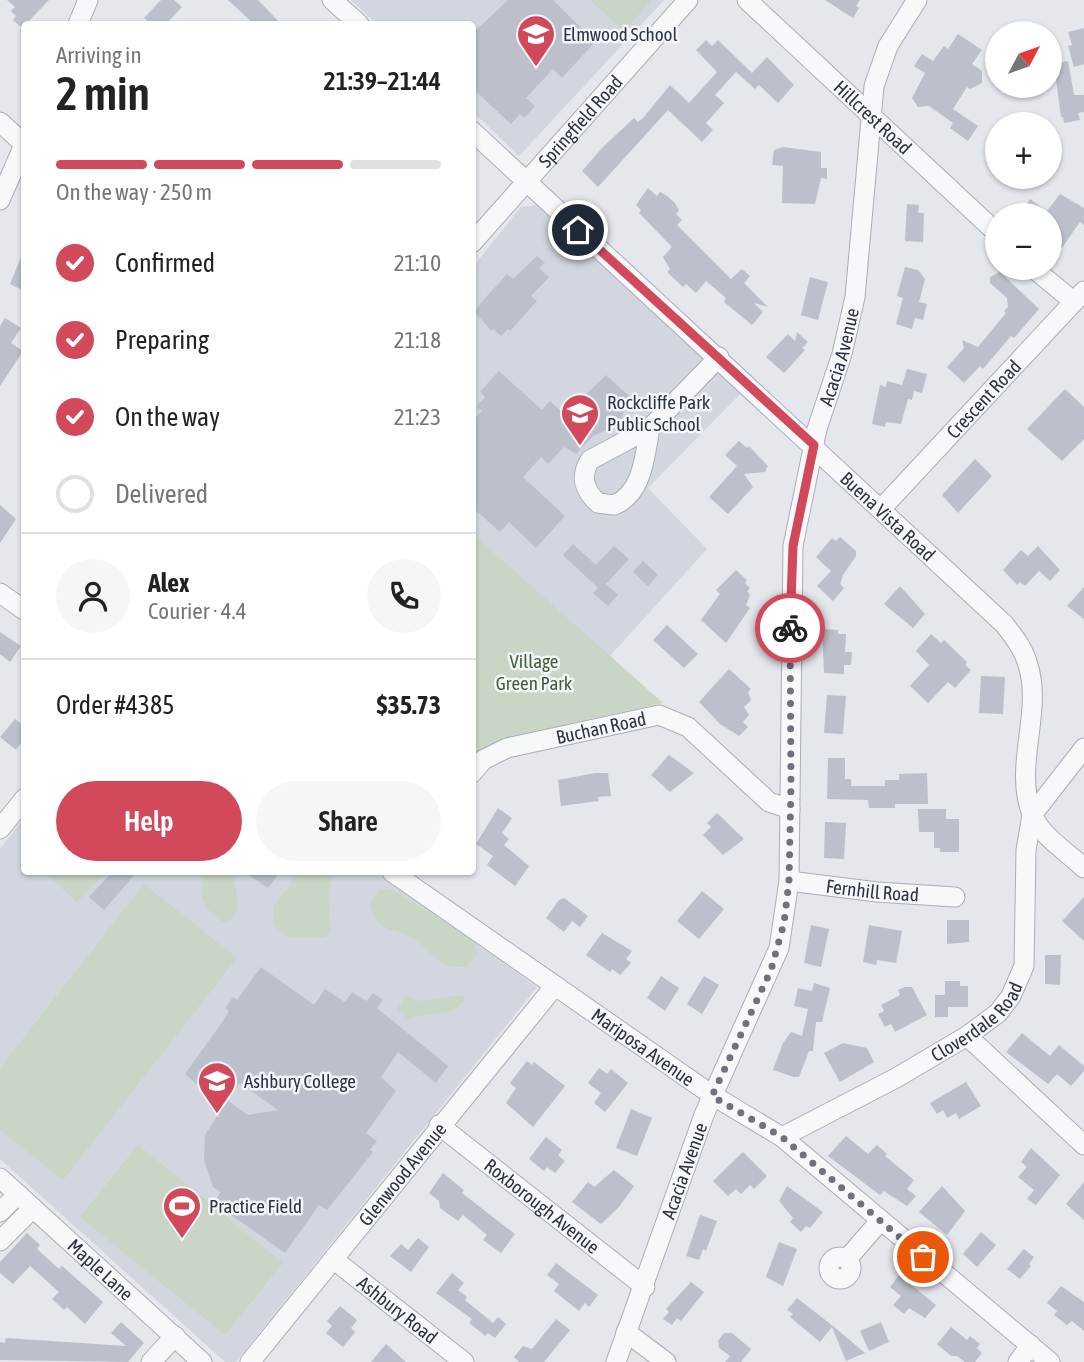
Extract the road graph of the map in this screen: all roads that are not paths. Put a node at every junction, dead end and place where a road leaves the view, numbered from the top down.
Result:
1 (88, 0) edge
2 (332, 0) edge
3 (688, 0) edge
4 (747, 0) edge
5 (917, 0) edge
6 (79, 21) edge
7 (356, 21) edge
8 (871, 115) junction
9 (0, 122) edge
10 (476, 135) edge
11 (21, 145) edge
12 (21, 154) edge
13 (524, 182) junction
14 (0, 200) edge
15 (985, 222) edge
16 (476, 238) edge
17 (1053, 280) edge
18 (1079, 296) edge
19 (719, 357) junction
20 (650, 428) dead end
21 (814, 445) junction
22 (882, 508) junction
23 (0, 593) edge
24 (21, 608) edge
25 (1084, 748) edge
26 (476, 768) edge
27 (21, 803) edge
28 (790, 808) junction
29 (1032, 815) junction
30 (0, 830) edge
31 (1084, 867) edge
32 (403, 875) edge
33 (789, 881) junction
34 (955, 897) dead end
35 (554, 987) junction
36 (967, 1036) junction
37 (712, 1096) junction
38 (439, 1125) junction
39 (782, 1137) junction
40 (1084, 1145) edge
41 (0, 1178) edge
42 (18, 1194) junction
43 (33, 1208) junction
44 (0, 1212) edge
45 (880, 1221) junction
46 (0, 1241) edge
47 (333, 1259) junction
48 (847, 1259) dead end
49 (645, 1287) junction
50 (626, 1332) junction
51 (175, 1336) junction
52 (1031, 1345) junction
53 (151, 1362) edge
54 (202, 1362) edge
55 (250, 1362) edge
56 (464, 1362) edge
57 (616, 1362) edge
58 (666, 1362) edge
59 (1018, 1362) edge
60 (1050, 1362) edge

1 - 6 street
2 - 7 street
3 - 13 street, Springfield Road
4 - 8 street, Hillcrest Road
5 - 8 street, Acacia Avenue
8 - 15 street, Hillcrest Road
8 - 21 street, Acacia Avenue
9 - 11 street
10 - 13 street, Buena Vista Road
12 - 14 street
13 - 16 street, Springfield Road
13 - 19 street, Buena Vista Road
17 - 18 street
18 - 22 street, Crescent Road
19 - 20 street
19 - 21 street, Buena Vista Road
21 - 22 street, Buena Vista Road
21 - 28 street, Acacia Avenue
22 - 29 street, Buena Vista Road
23 - 24 street
25 - 29 street, Cloverdale Road
26 - 28 street, Buchan Road
27 - 30 street
28 - 33 street, Acacia Avenue
29 - 31 street
29 - 36 street, Cloverdale Road
32 - 35 street, Mariposa Avenue
33 - 34 street, Fernhill Road
33 - 37 street, Acacia Avenue
35 - 37 street, Mariposa Avenue
35 - 38 street, Glenwood Avenue
36 - 39 street, Cloverdale Road
36 - 40 street
37 - 39 street, Mariposa Avenue
37 - 49 street, Acacia Avenue
38 - 47 street, Glenwood Avenue
38 - 49 street, Roxborough Avenue
39 - 45 street, Mariposa Avenue
41 - 42 street, Maple Lane
42 - 43 street, Maple Lane
42 - 44 street
43 - 46 street
43 - 51 street, Maple Lane
45 - 48 street
45 - 52 street, Mariposa Avenue
47 - 55 street, Glenwood Avenue
47 - 56 street, Ashbury Road
49 - 50 street, Acacia Avenue
50 - 57 street, Acacia Avenue
50 - 58 street
51 - 53 street
51 - 54 street, Maple Lane
52 - 59 street
52 - 60 street, Mariposa Avenue

